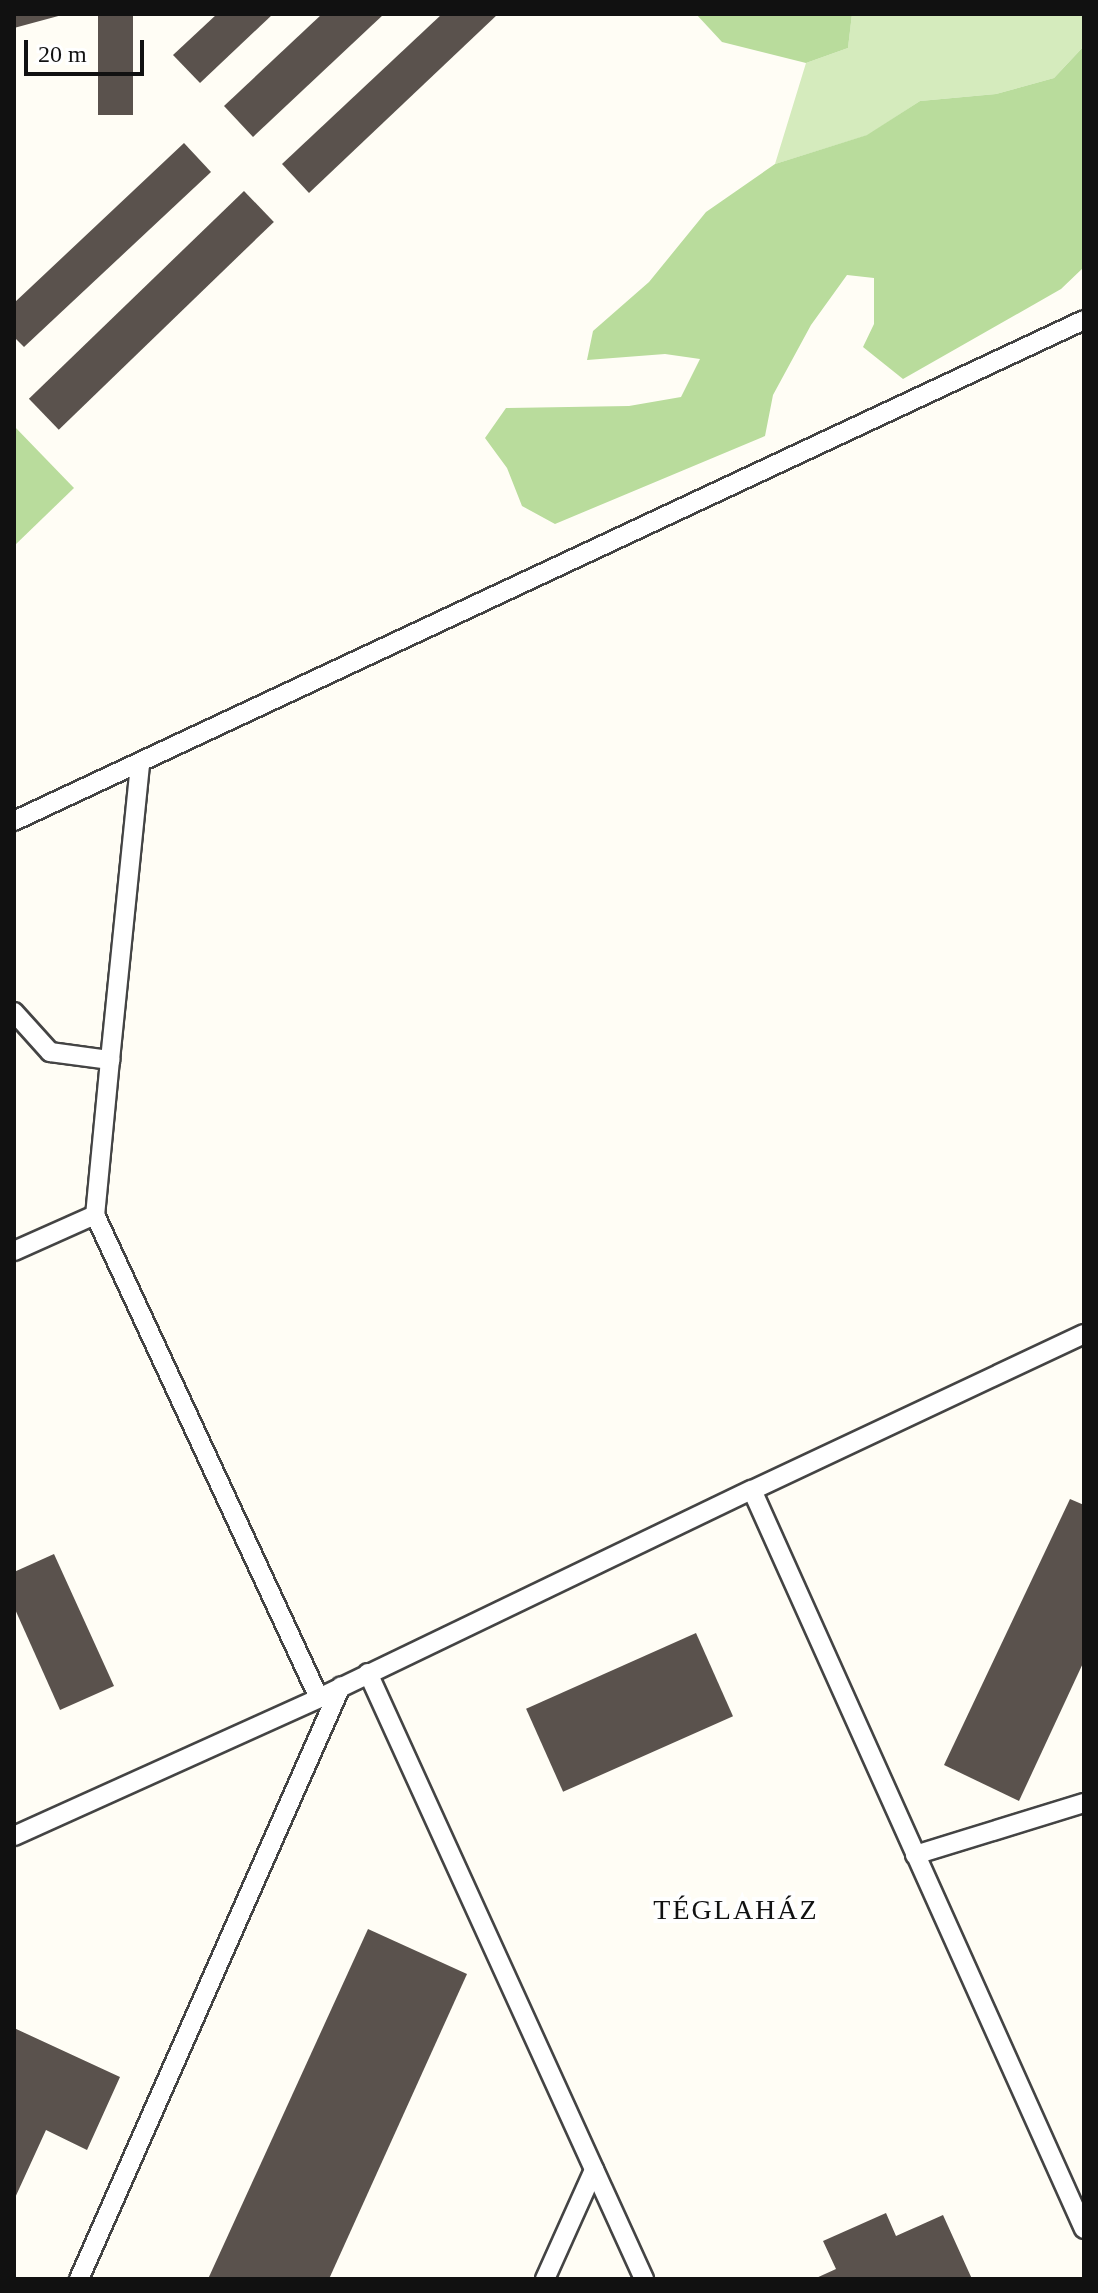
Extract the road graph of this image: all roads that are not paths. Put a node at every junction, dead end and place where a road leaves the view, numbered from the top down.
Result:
1 (1084, 320) edge
2 (140, 763) junction
3 (14, 821) edge
4 (14, 1012) edge
5 (110, 1060) junction
6 (95, 1215) junction
7 (14, 1251) edge
8 (1084, 1334) edge
9 (752, 1490) junction
10 (368, 1673) junction
11 (341, 1686) junction
12 (319, 1698) junction
13 (1084, 1803) edge
14 (14, 1836) edge
15 (915, 1855) junction
16 (594, 2170) junction
17 (1084, 2229) edge
18 (79, 2279) edge
19 (545, 2279) edge
20 (644, 2279) edge

1 - 2 lane
2 - 3 lane
2 - 5 lane
4 - 5 lane
5 - 6 lane
6 - 7 lane
6 - 12 lane
8 - 9 lane
9 - 10 lane
9 - 15 lane
10 - 11 lane
10 - 16 lane
11 - 12 lane
11 - 18 lane
12 - 14 lane
13 - 15 lane
15 - 17 lane
16 - 19 lane
16 - 20 lane

